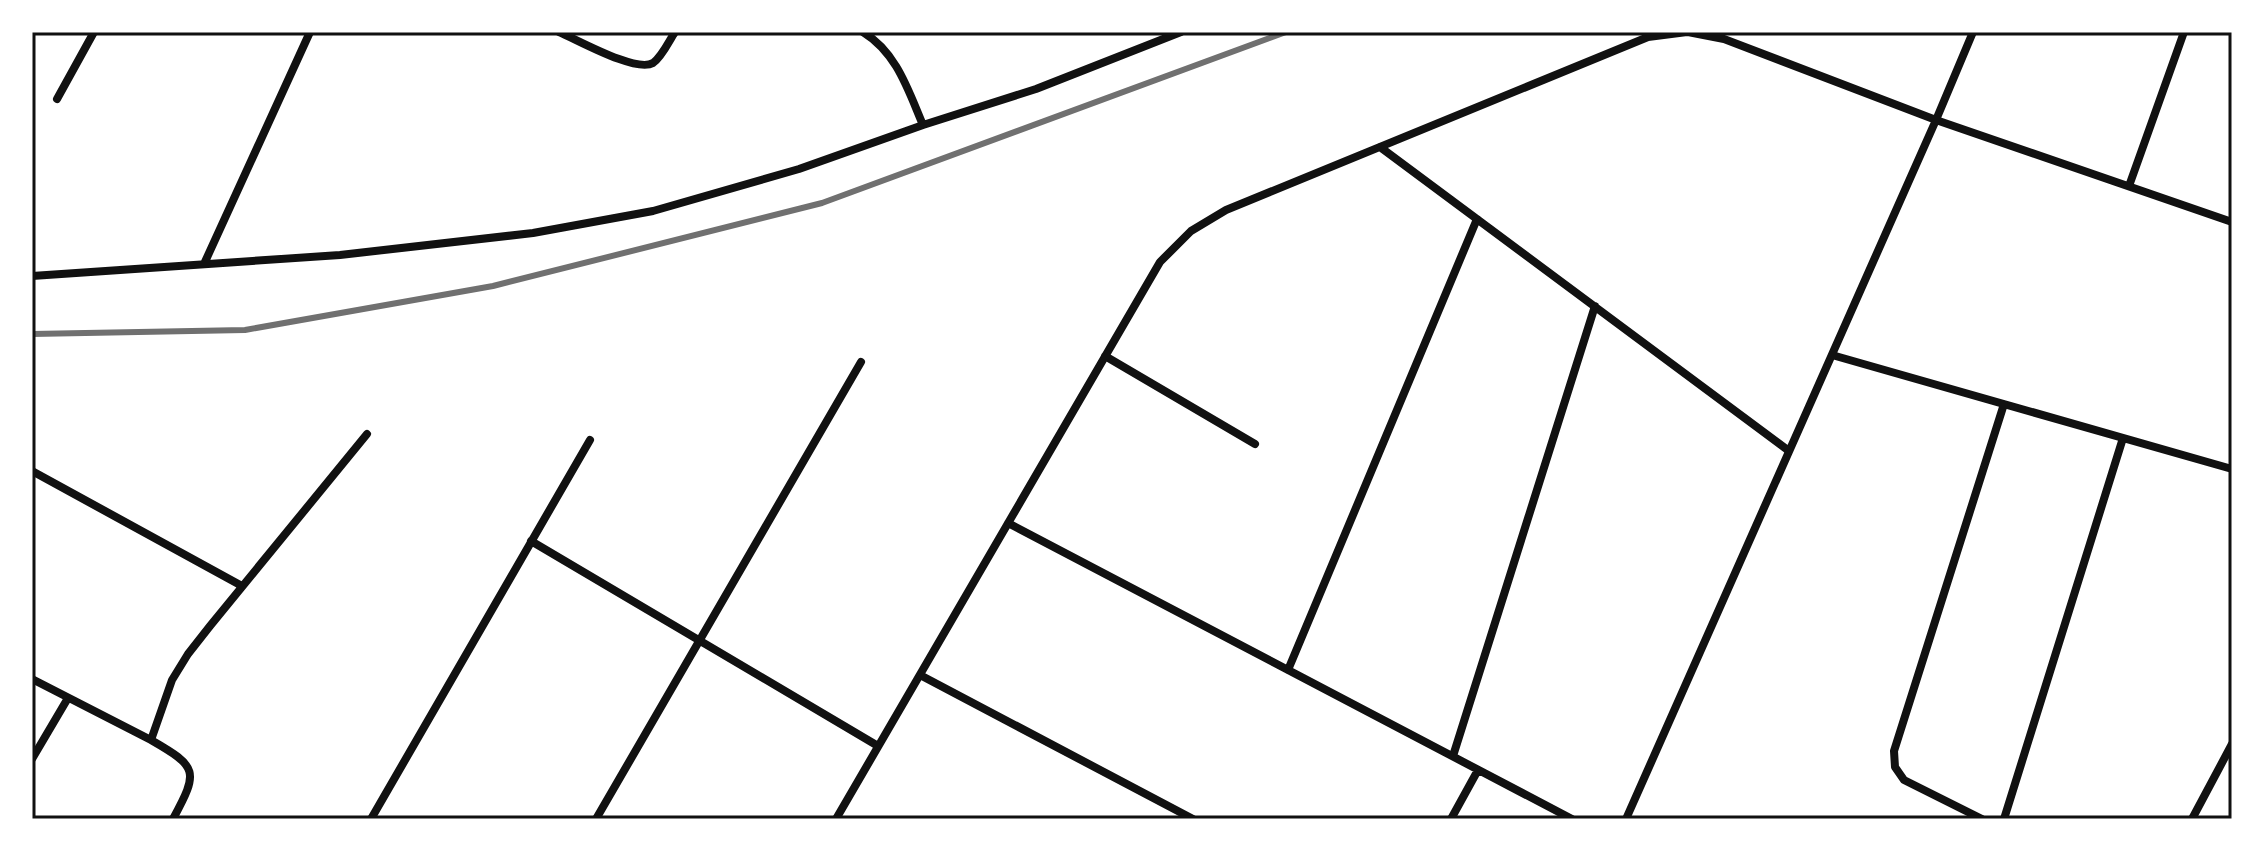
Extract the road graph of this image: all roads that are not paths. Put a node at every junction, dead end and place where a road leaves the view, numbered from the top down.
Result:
1 (94, 32) edge
2 (310, 32) edge
3 (559, 32) edge
4 (675, 32) edge
5 (863, 32) edge
6 (1181, 32) edge
7 (1687, 32) edge
8 (1973, 32) edge
9 (2184, 32) edge
10 (57, 99) dead end
11 (1936, 120) junction
12 (923, 125) junction
13 (1380, 147) junction
14 (2129, 186) junction
15 (1477, 219) junction
16 (2232, 222) edge
17 (204, 264) junction
18 (32, 276) edge
19 (1595, 306) junction
20 (1832, 355) junction
21 (1105, 356) junction
22 (861, 362) dead end
23 (2004, 404) junction
24 (367, 434) dead end
25 (2123, 438) junction
26 (590, 440) dead end
27 (1255, 444) dead end
28 (1789, 451) junction
29 (2232, 469) edge
30 (32, 471) edge
31 (1008, 523) junction
32 (531, 541) junction
33 (242, 586) junction
34 (699, 640) junction
35 (1288, 670) junction
36 (920, 675) junction
37 (32, 679) edge
38 (68, 698) junction
39 (151, 740) junction
40 (2232, 744) edge
41 (878, 746) junction
42 (1453, 756) junction
43 (32, 759) edge
44 (1478, 770) junction
45 (173, 819) edge
46 (371, 819) edge
47 (596, 819) edge
48 (836, 819) edge
49 (1193, 819) edge
50 (1451, 819) edge
51 (1572, 819) edge
52 (1626, 819) edge
53 (1982, 819) edge
54 (2004, 819) edge
55 (2192, 819) edge

1 - 10 street
2 - 17 street
3 - 4 street
5 - 12 street
6 - 12 street
7 - 11 street
7 - 13 street
8 - 11 street
9 - 14 street
11 - 14 street
11 - 20 street
12 - 17 street
13 - 15 street
13 - 21 street
14 - 16 street
15 - 19 street
15 - 35 street
17 - 18 street
19 - 28 street
19 - 42 street
20 - 23 street
20 - 28 street
21 - 27 street
21 - 31 street
22 - 34 street
23 - 25 street
23 - 53 street
24 - 33 street
25 - 29 street
25 - 54 street
26 - 32 street
28 - 52 street
30 - 33 street
31 - 35 street
31 - 36 street
32 - 34 street
32 - 46 street
33 - 39 street
34 - 41 street
34 - 47 street
35 - 42 street
36 - 41 street
36 - 49 street
37 - 38 street
38 - 39 street
38 - 43 street
39 - 45 street
40 - 55 street
41 - 48 street
42 - 44 street
44 - 50 street
44 - 51 street

